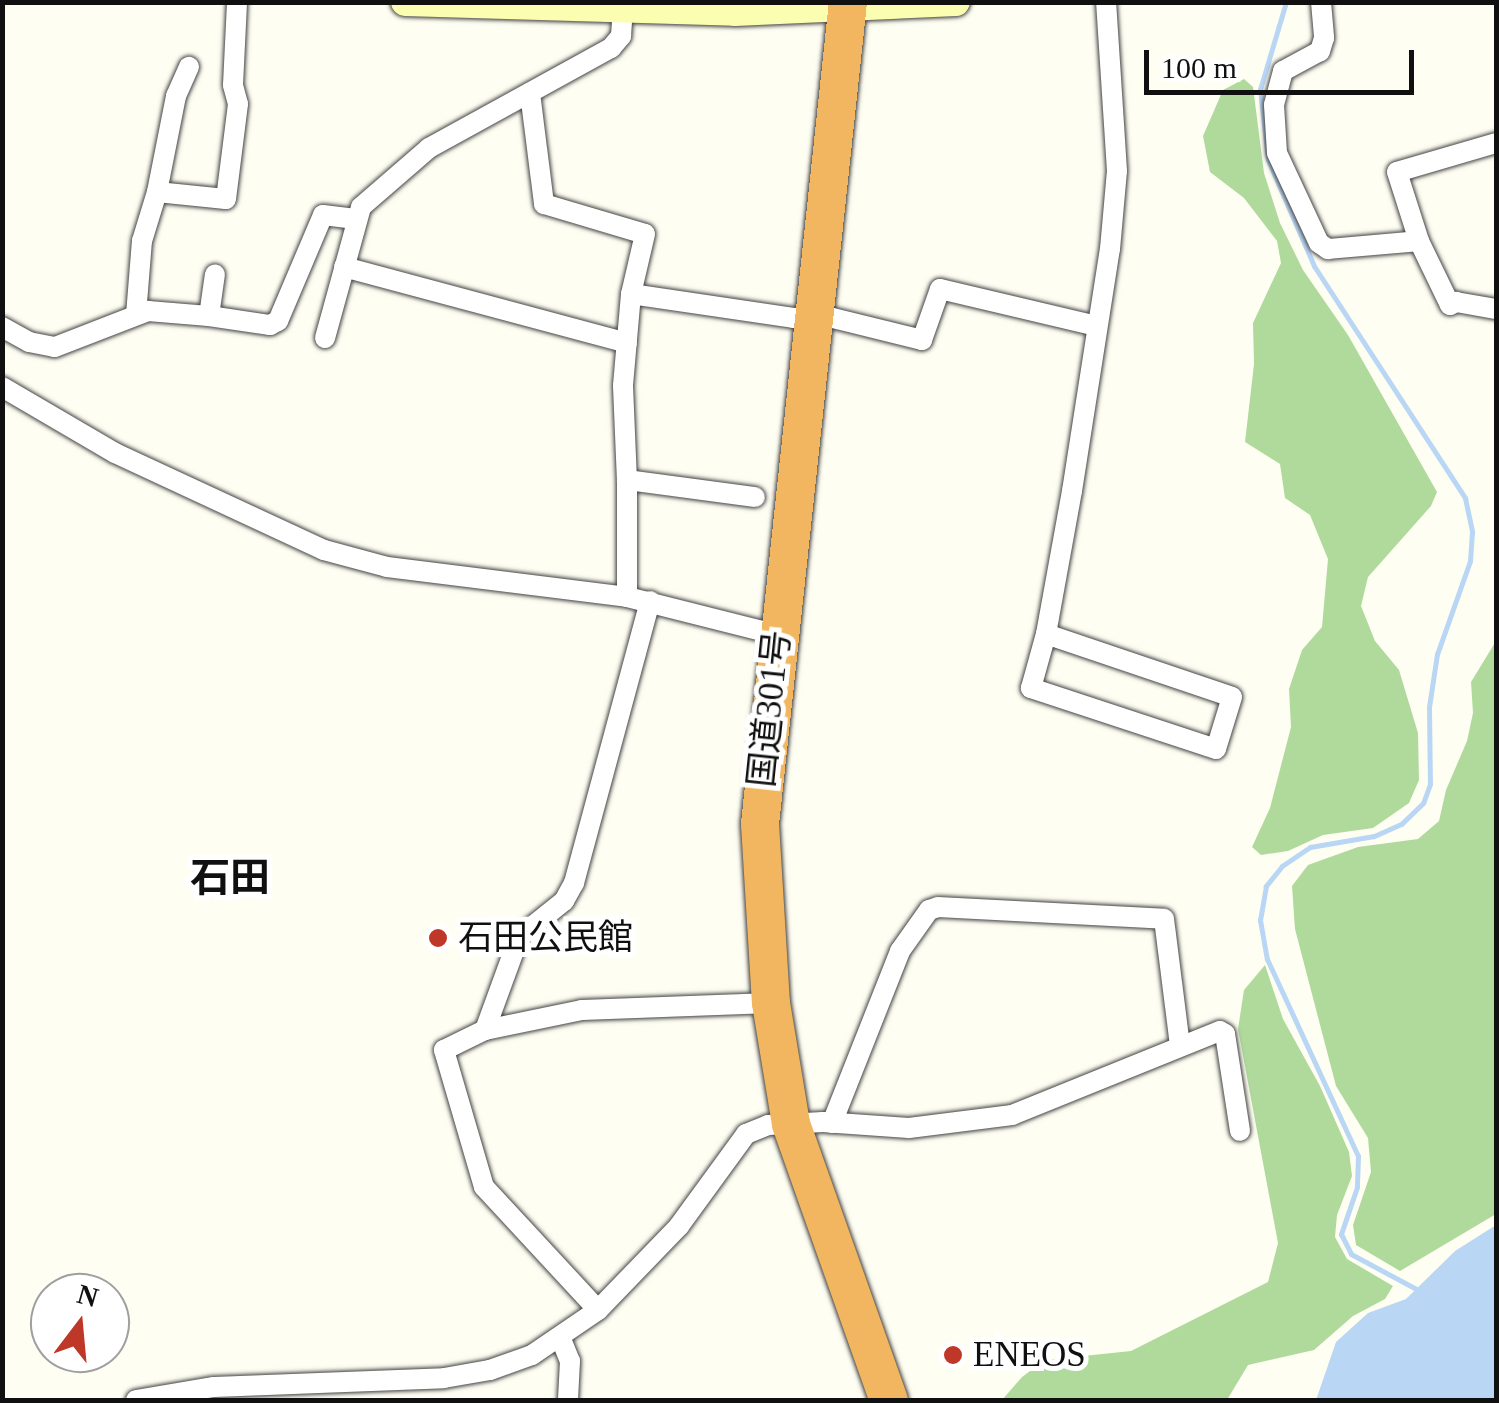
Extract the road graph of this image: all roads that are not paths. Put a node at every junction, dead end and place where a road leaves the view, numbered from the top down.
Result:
1 (236, 2) edge
2 (406, 2) edge
3 (956, 2) edge
4 (1106, 2) edge
5 (1321, 2) edge
6 (524, 4) edge
7 (915, 4) edge
8 (847, 6) edge
9 (623, 10) junction
10 (189, 67) dead end
11 (530, 93) junction
12 (1496, 143) edge
13 (158, 192) junction
14 (356, 219) junction
15 (1420, 241) junction
16 (344, 266) junction
17 (215, 274) dead end
18 (631, 294) junction
19 (1496, 309) edge
20 (136, 315) junction
21 (209, 316) junction
22 (814, 318) junction
23 (1097, 326) junction
24 (2, 327) edge
25 (325, 338) dead end
26 (627, 343) junction
27 (2, 387) edge
28 (627, 480) junction
29 (754, 497) dead end
30 (628, 597) junction
31 (650, 602) junction
32 (1046, 634) junction
33 (778, 635) junction
34 (771, 1002) junction
35 (485, 1030) junction
36 (1180, 1046) junction
37 (832, 1123) junction
38 (792, 1124) junction
39 (1240, 1131) dead end
40 (598, 1310) junction
41 (561, 1339) junction
42 (214, 1394) edge
43 (136, 1400) edge
44 (568, 1400) edge
45 (889, 1400) edge

1 - 13 street
2 - 6 street
3 - 7 street
4 - 23 street
5 - 15 street
6 - 9 street
7 - 8 street
8 - 9 street
8 - 22 highway, 国道301号
9 - 11 street
10 - 13 street
11 - 14 street
11 - 18 street
12 - 15 street
13 - 20 street
14 - 16 street
14 - 21 street
15 - 19 street
16 - 25 street
16 - 26 street
17 - 21 street
18 - 22 street
18 - 26 street
20 - 21 street
20 - 24 street
22 - 23 street
22 - 33 highway, 国道301号
23 - 32 street
26 - 28 street
27 - 30 street
28 - 29 street
28 - 30 street
30 - 31 street
31 - 33 street
31 - 35 street
32 - 32 street
33 - 34 highway, 国道301号
34 - 35 street
34 - 38 highway, 国道301号
35 - 40 street
36 - 37 street
36 - 37 street
36 - 39 street
37 - 38 street
38 - 40 street
38 - 45 highway, 国道301号
40 - 41 street
41 - 42 street
41 - 44 street
42 - 43 street

